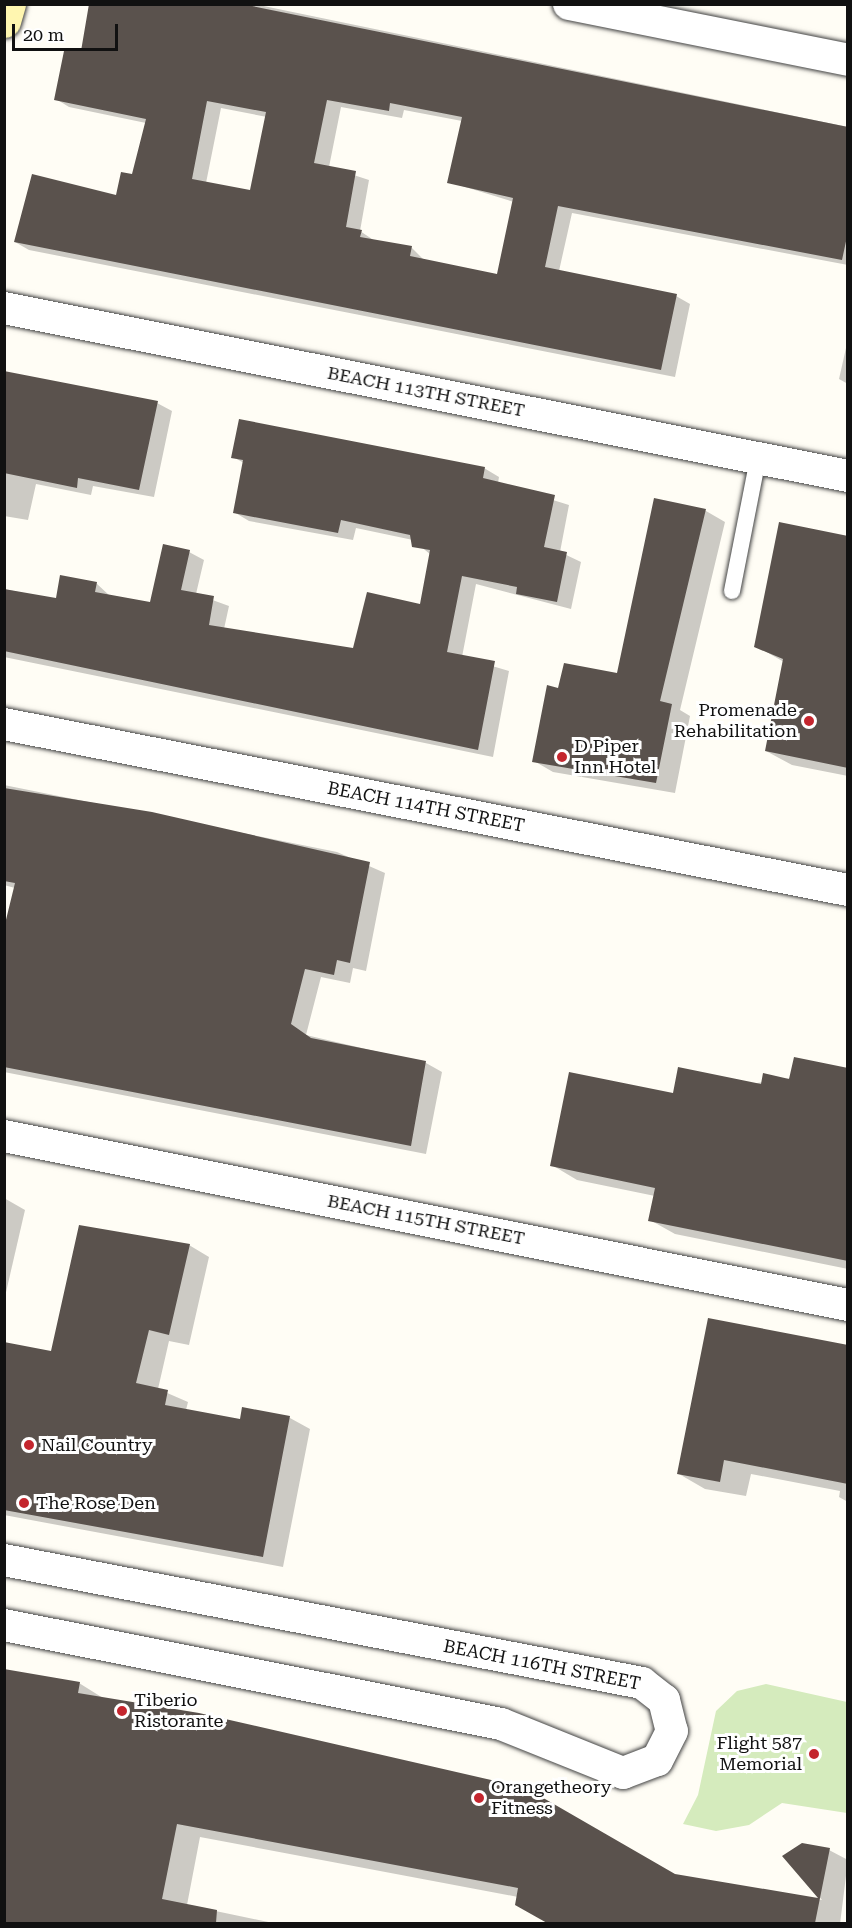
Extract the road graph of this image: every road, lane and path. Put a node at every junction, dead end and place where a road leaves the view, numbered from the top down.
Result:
1 (9, 4) edge
2 (569, 4) edge
3 (4, 21) edge
4 (848, 60) edge
5 (4, 308) edge
6 (758, 458) junction
7 (848, 476) edge
8 (732, 591) dead end
9 (4, 724) edge
10 (848, 890) edge
11 (4, 1136) edge
12 (848, 1305) edge
13 (4, 1560) edge
14 (4, 1625) edge

1 - 3 street
2 - 4 street
5 - 6 street, BEACH 113TH STREET
6 - 7 street, BEACH 113TH STREET
6 - 8 lane
9 - 10 street, BEACH 114TH STREET
11 - 12 street, BEACH 115TH STREET
13 - 14 street, BEACH 116TH STREET

